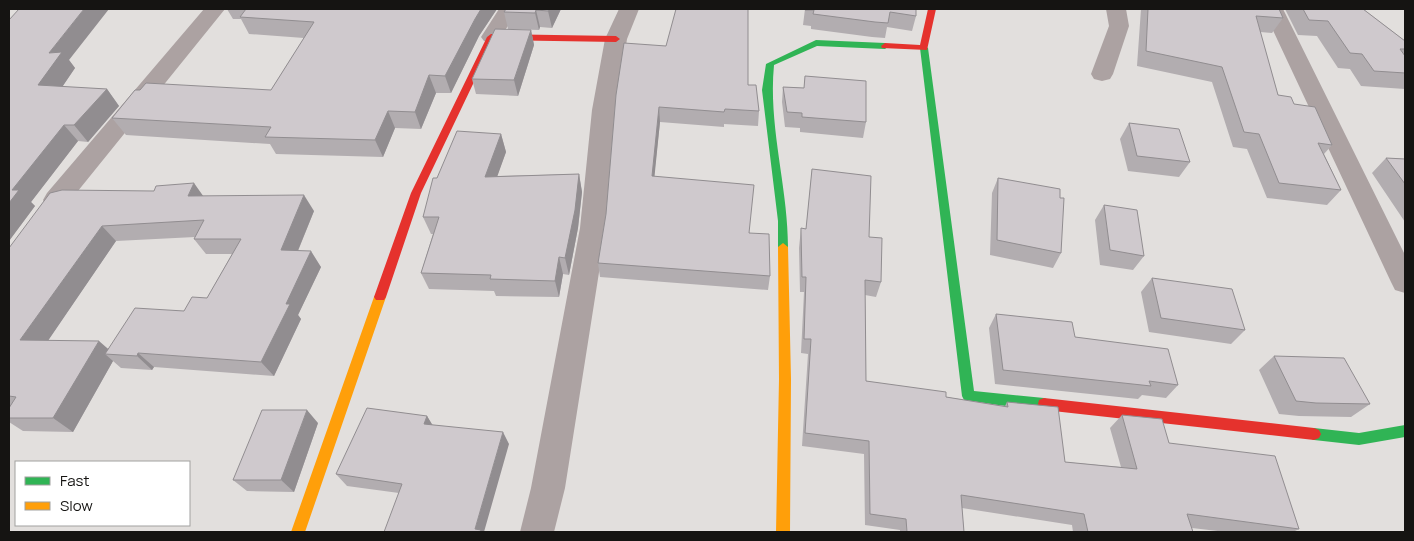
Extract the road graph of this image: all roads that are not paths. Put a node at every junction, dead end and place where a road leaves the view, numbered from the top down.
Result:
1 (215, 9) edge
2 (509, 9) edge
3 (629, 9) edge
4 (932, 9) edge
5 (1116, 9) edge
6 (1273, 9) edge
7 (491, 37) junction
8 (616, 39) junction
9 (924, 48) junction
10 (1102, 74) dead end
11 (56, 205) edge
12 (1405, 282) edge
13 (1405, 431) edge
14 (298, 532) edge
15 (537, 532) edge
16 (783, 532) edge

1 - 11 street
2 - 7 street
3 - 8 street
4 - 9 street
5 - 10 street
6 - 12 street
7 - 8 street
7 - 14 street
8 - 15 street
9 - 13 street
9 - 16 street

